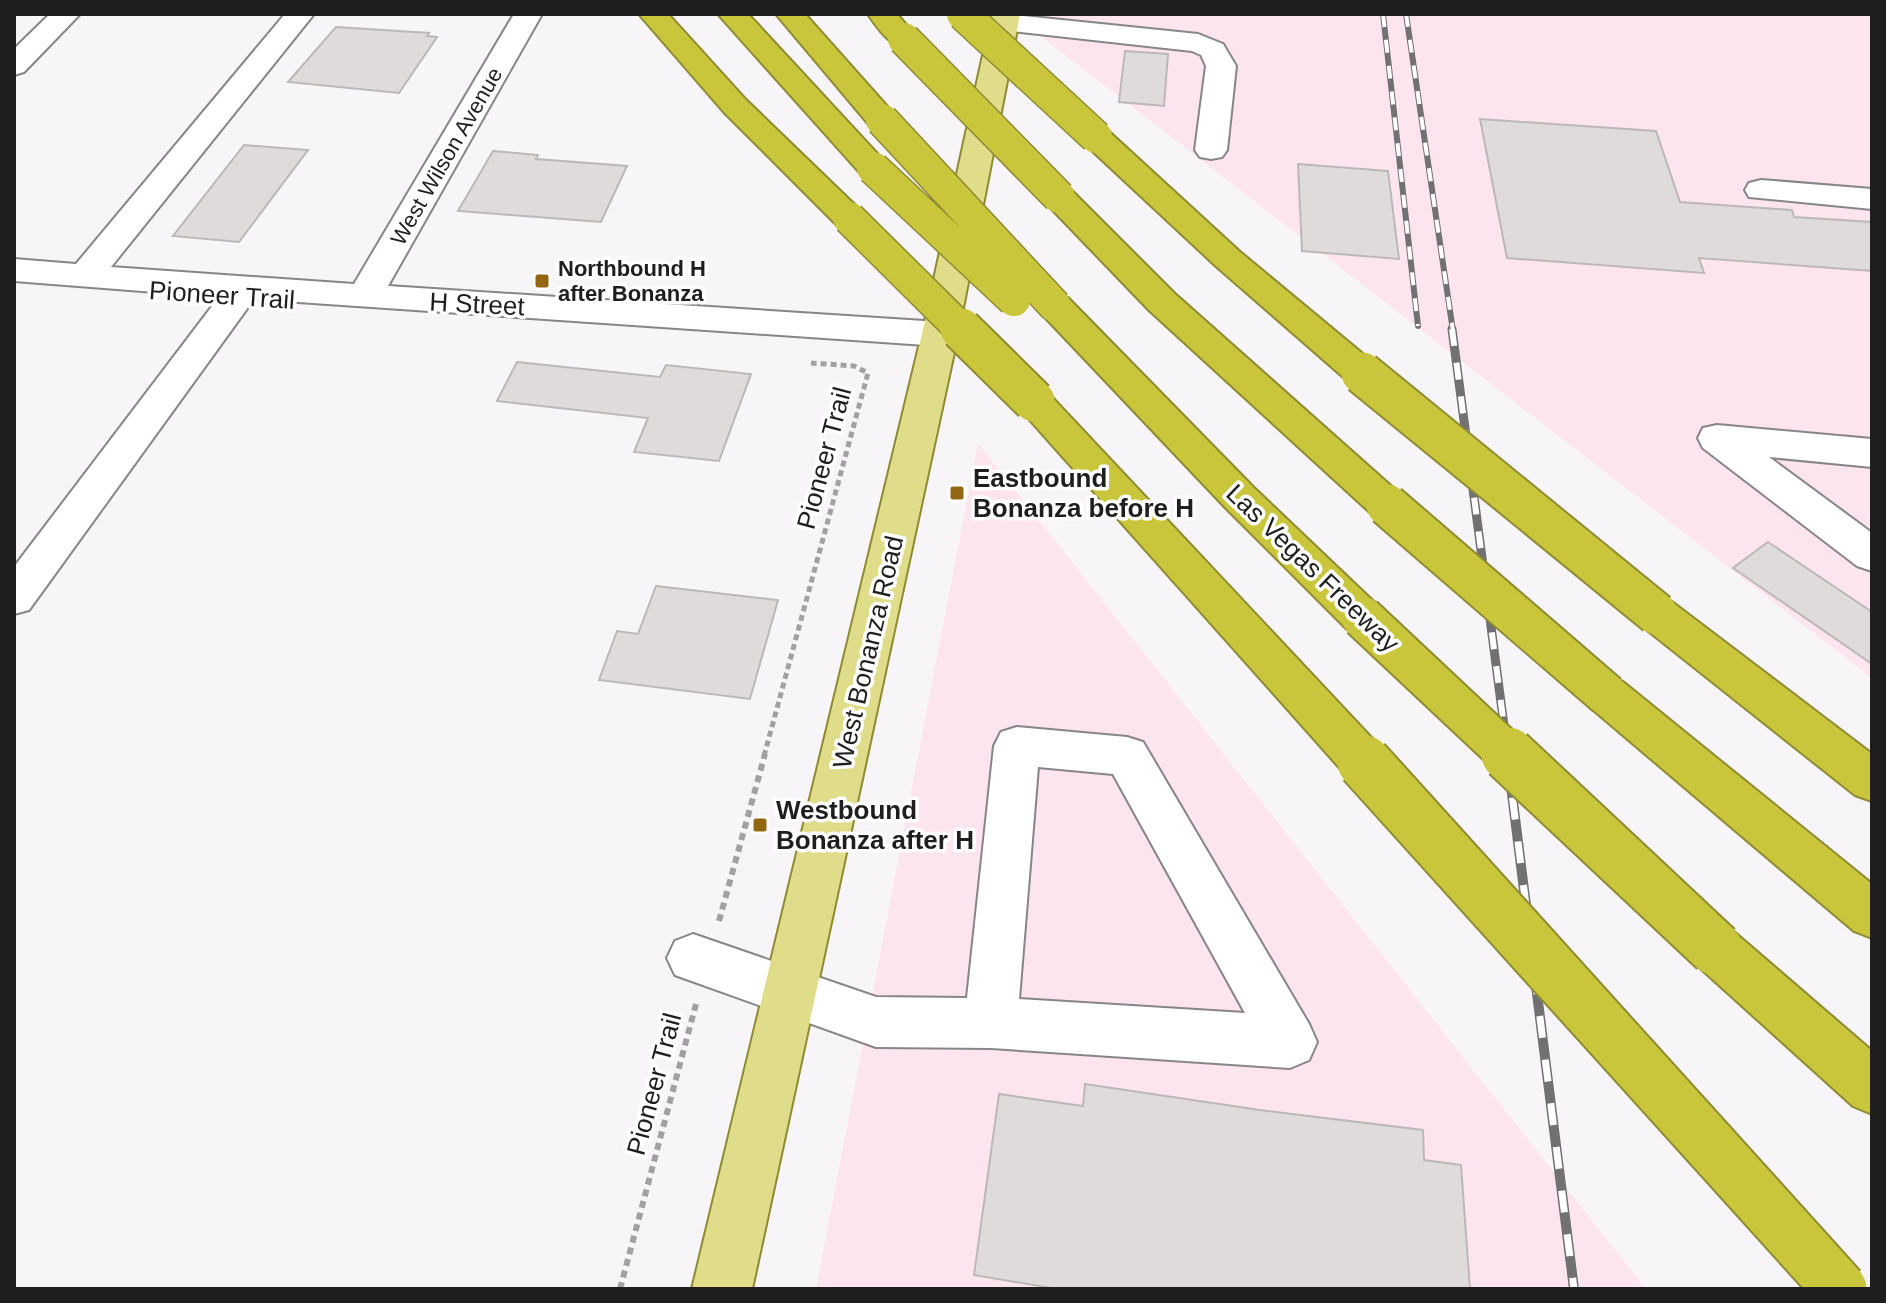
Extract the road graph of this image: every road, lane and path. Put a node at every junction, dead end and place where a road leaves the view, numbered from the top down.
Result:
1 (66, 14) edge
2 (300, 14) edge
3 (528, 14) edge
4 (653, 14) edge
5 (732, 14) edge
6 (790, 14) edge
7 (882, 14) edge
8 (963, 14) edge
9 (1005, 19) edge
10 (14, 66) edge
11 (1211, 150) dead end
12 (1761, 190) dead end
13 (1872, 199) edge
14 (14, 270) edge
15 (85, 276) junction
16 (243, 290) junction
17 (364, 297) junction
18 (1053, 320) junction
19 (940, 334) junction
20 (802, 362) dead end
21 (1872, 453) edge
22 (1872, 555) edge
23 (14, 598) edge
24 (1872, 781) edge
25 (1872, 915) edge
26 (700, 960) junction
27 (790, 994) junction
28 (991, 1023) junction
29 (1872, 1087) edge
30 (620, 1289) edge
31 (722, 1289) edge
32 (1840, 1289) edge

1 - 10 street
2 - 15 street
3 - 17 street, West Wilson Avenue
4 - 32 highway, bridge
5 - 18 highway, bridge
6 - 18 highway, bridge
7 - 25 highway, bridge
8 - 24 highway, bridge
9 - 11 street
9 - 19 main road, West Bonanza Road
12 - 13 street
14 - 15 street, H Street
15 - 16 street, H Street
16 - 17 street, H Street
16 - 23 street
17 - 19 street, H Street
18 - 29 highway, Las Vegas Freeway, bridge
19 - 27 main road, West Bonanza Road
20 - 26 path, Pioneer Trail
21 - 22 street
26 - 27 street
26 - 30 path, Pioneer Trail
27 - 28 street
27 - 31 main road, West Bonanza Road
28 - 28 street

